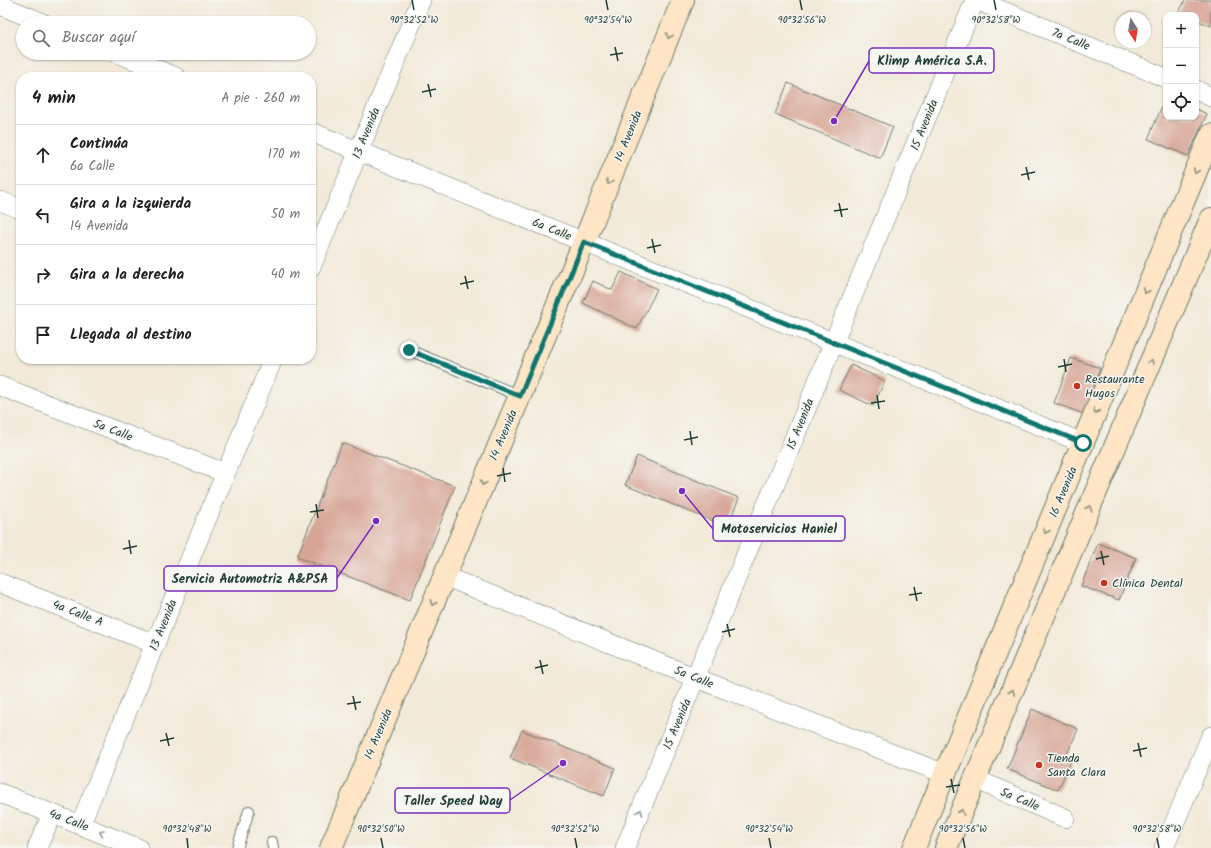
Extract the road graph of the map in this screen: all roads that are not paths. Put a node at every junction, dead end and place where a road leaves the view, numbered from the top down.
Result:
1 (421, 0) edge
2 (683, 0) edge
3 (976, 0) edge
4 (0, 6) edge
5 (25, 16) edge
6 (134, 60) edge
7 (164, 72) edge
8 (1163, 77) edge
9 (1199, 91) edge
10 (1211, 97) edge
11 (316, 134) edge
12 (1211, 135) edge
13 (359, 151) junction
14 (0, 201) edge
15 (16, 207) edge
16 (1211, 219) edge
17 (584, 242) junction
18 (316, 255) edge
19 (834, 342) junction
20 (409, 350) dead end
21 (271, 364) edge
22 (0, 386) edge
23 (520, 396) junction
24 (1083, 443) junction
25 (225, 473) junction
26 (444, 576) junction
27 (0, 583) edge
28 (155, 644) junction
29 (696, 678) junction
30 (1211, 736) edge
31 (945, 774) junction
32 (975, 779) junction
33 (0, 793) edge
34 (249, 811) dead end
35 (52, 814) junction
36 (1065, 818) dead end
37 (80, 825) junction
38 (37, 848) edge
39 (138, 848) edge
40 (237, 848) edge
41 (331, 848) edge
42 (625, 848) edge
43 (914, 848) edge
44 (946, 848) edge
45 (1164, 848) edge

1 - 13 street, 13 Avenida
2 -> 17 main road, 14 Avenida
3 - 8 street, 7a Calle
3 - 19 street, 15 Avenida
4 - 5 street
6 - 7 street
9 - 10 street
11 - 13 street, 6a Calle
12 -> 24 main road, 16 Avenida
13 - 17 street, 6a Calle
13 - 18 street, 13 Avenida
14 - 15 street
32 -> 16 main road
17 - 19 street, 6a Calle
17 - 23 main road, 14 Avenida
19 - 24 street, 6a Calle
19 - 29 street, 15 Avenida
20 - 23 lane
21 - 25 street, 13 Avenida
22 - 25 street, 5a Calle
23 -> 26 main road, 14 Avenida
24 -> 31 main road, 16 Avenida
25 - 28 street, 13 Avenida
26 - 29 street, 5a Calle
26 -> 41 main road, 14 Avenida
27 - 28 street, 4a Calle A
28 - 37 street, 13 Avenida
29 - 31 street, 5a Calle
42 -> 29 street, 15 Avenida
30 - 45 street
31 - 43 main road, 16 Avenida
32 - 36 street, 5a Calle
44 -> 32 main road
33 - 35 street, 4a Calle
34 - 40 lane
35 - 37 street, 4a Calle
35 - 38 street
39 -> 37 street, 4a Calle

